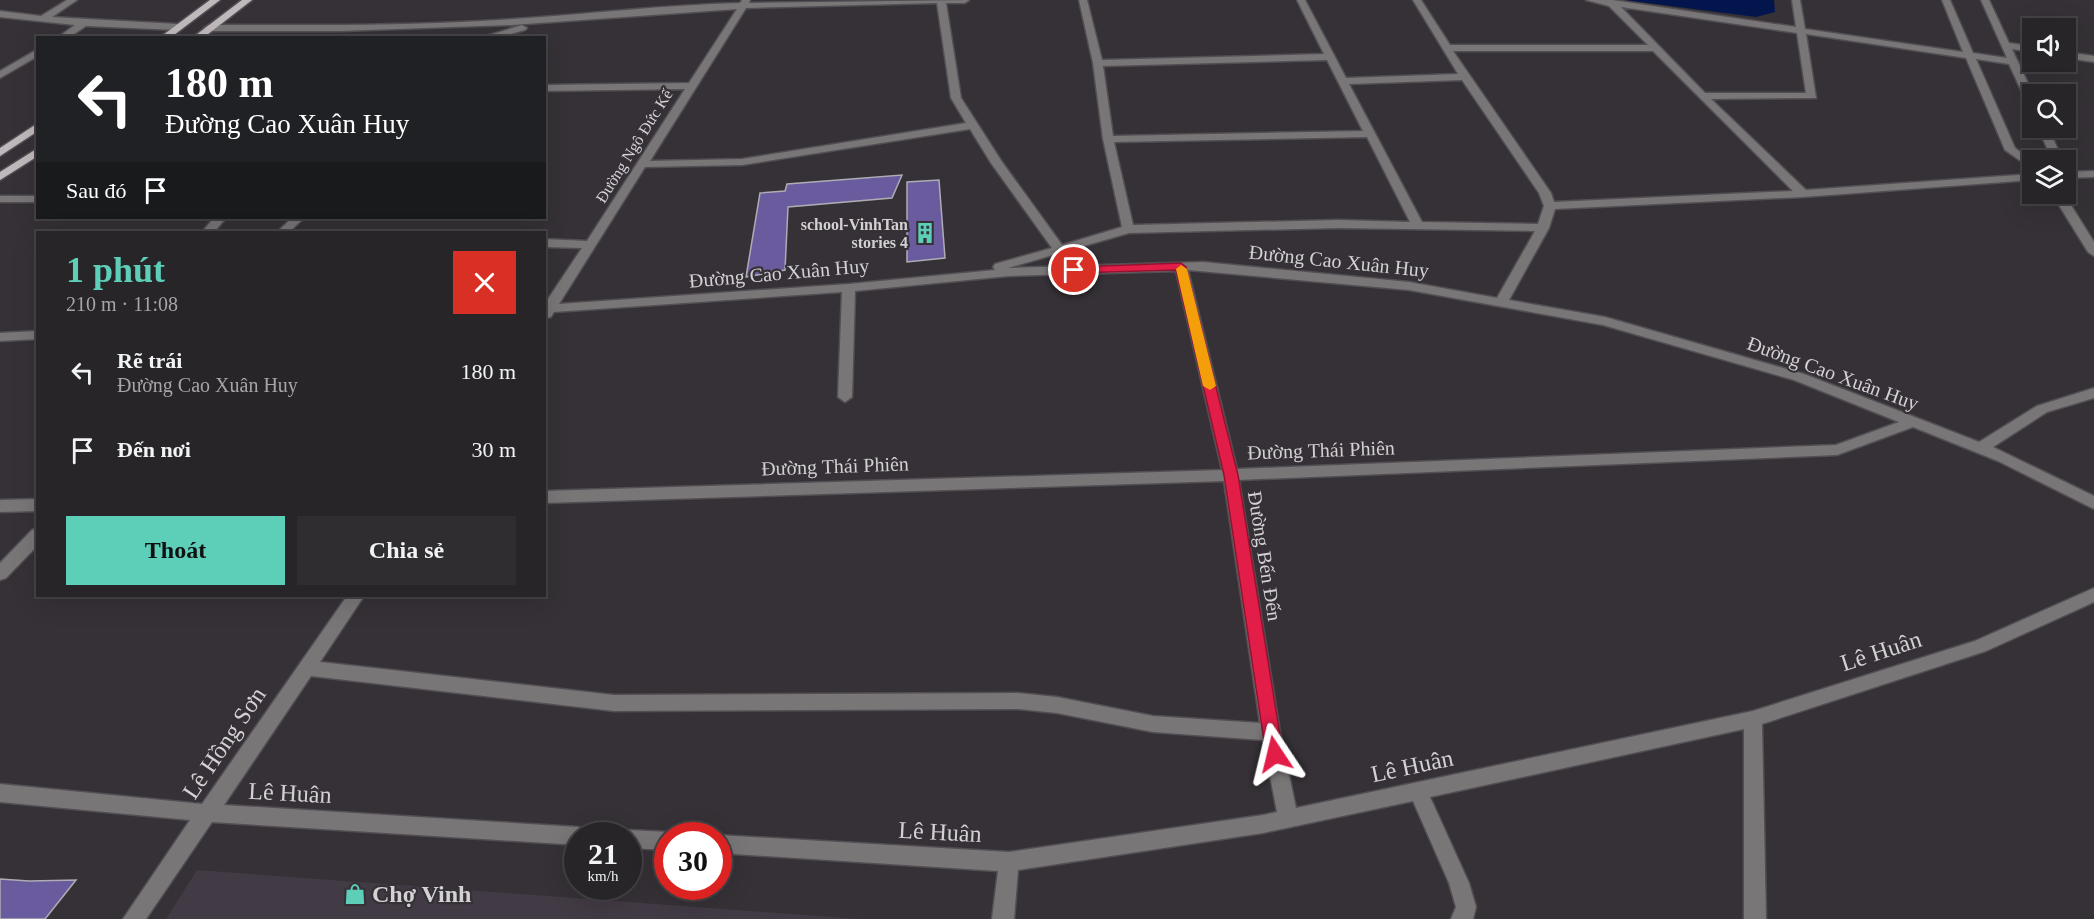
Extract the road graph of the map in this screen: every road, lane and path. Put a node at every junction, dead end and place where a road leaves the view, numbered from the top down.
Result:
1 (73, 0) edge
2 (216, 0) edge
3 (248, 0) edge
4 (965, 0) edge
5 (1083, 0) edge
6 (1300, 0) edge
7 (1417, 0) edge
8 (1590, 0) edge
9 (1796, 0) edge
10 (1946, 0) edge
11 (1985, 0) edge
12 (940, 1) edge
13 (745, 3) edge
14 (1612, 3) junction
15 (0, 15) edge
16 (42, 19) junction
17 (562, 19) junction
18 (84, 23) junction
19 (177, 27) junction
20 (209, 28) junction
21 (341, 28) junction
22 (1801, 31) junction
23 (64, 36) edge
24 (166, 36) edge
25 (199, 36) edge
26 (335, 36) edge
27 (492, 36) edge
28 (2006, 45) junction
29 (2022, 47) edge
30 (1447, 48) junction
31 (1655, 48) junction
32 (36, 53) edge
33 (1968, 55) junction
34 (2076, 56) edge
35 (1330, 57) junction
36 (2094, 59) edge
37 (2014, 62) junction
38 (1098, 63) junction
39 (0, 75) edge
40 (1465, 78) junction
41 (1343, 81) junction
42 (2024, 84) edge
43 (692, 86) junction
44 (546, 88) edge
45 (1702, 96) junction
46 (973, 125) junction
47 (36, 127) edge
48 (1371, 134) junction
49 (1108, 139) junction
50 (36, 152) edge
51 (0, 153) edge
52 (2022, 159) edge
53 (641, 164) junction
54 (2094, 174) edge
55 (2076, 175) edge
56 (0, 177) edge
57 (2022, 178) edge
58 (1803, 194) junction
59 (0, 199) edge
60 (36, 199) edge
61 (2064, 204) edge
62 (1550, 206) junction
63 (219, 219) edge
64 (297, 219) edge
65 (1418, 226) junction
66 (1543, 228) junction
67 (1128, 229) junction
68 (209, 231) edge
69 (284, 231) edge
70 (546, 243) edge
71 (592, 244) junction
72 (1059, 249) junction
73 (2094, 252) edge
74 (1181, 267) junction
75 (973, 275) junction
76 (849, 288) junction
77 (1501, 303) junction
78 (546, 312) edge
79 (36, 335) edge
80 (0, 337) edge
81 (2094, 393) edge
82 (846, 397) dead end
83 (1913, 422) junction
84 (1980, 449) junction
85 (1231, 475) junction
86 (546, 497) edge
87 (2094, 504) edge
88 (0, 506) edge
89 (36, 506) edge
90 (36, 536) edge
91 (0, 574) edge
92 (2094, 596) edge
93 (355, 597) edge
94 (306, 668) junction
95 (1753, 719) junction
96 (1271, 732) junction
97 (1418, 791) junction
98 (0, 793) edge
99 (207, 813) junction
100 (1288, 819) junction
101 (564, 835) edge
102 (732, 845) edge
103 (1009, 862) junction
104 (134, 919) edge
105 (1003, 919) edge
106 (1462, 919) edge
107 (1755, 919) edge

1 - 16 street
2 - 19 main road
3 - 20 main road
4 - 12 street
5 - 38 street
6 - 35 street
7 - 30 street
8 - 14 street
9 - 22 street
10 - 33 street
11 - 28 street
12 - 13 street
12 - 46 street
13 - 17 street
13 - 43 street, Đường Ngô Đức Kế
14 - 22 street
14 - 31 street
15 - 16 street
16 - 18 street
17 - 21 street
17 - 27 street
18 - 19 street
18 - 23 street
19 - 20 main road
19 - 24 main road
20 - 21 street
20 - 25 main road
21 - 26 street
22 - 33 street
22 - 45 street
28 - 29 street
28 - 37 street
30 - 31 street
30 - 40 street
31 - 45 street
32 - 39 street
33 - 37 street
33 - 52 street
34 - 36 street
35 - 38 street
35 - 41 street
37 - 42 street
38 - 49 street
40 - 41 street
40 - 62 street
41 - 48 street
43 - 44 street
43 - 53 street, Đường Ngô Đức Kế
45 - 58 street
46 - 53 street
46 - 72 street
47 - 51 main road
48 - 49 street
48 - 65 street
49 - 67 street
50 - 56 main road
53 - 71 street, Đường Ngô Đức Kế
54 - 55 street
57 - 58 street
58 - 62 street
59 - 60 street
61 - 73 street
62 - 66 street
63 - 68 street
64 - 69 street
65 - 66 street
65 - 67 street
66 - 77 street
67 - 72 street
70 - 71 street
71 - 78 street, Đường Ngô Đức Kế
72 - 75 street
74 - 75 street, Đường Cao Xuân Huy
74 - 77 street, Đường Cao Xuân Huy
74 - 85 street, Đường Bến Đến
75 - 76 street, Đường Cao Xuân Huy
76 - 78 street, Đường Cao Xuân Huy
76 - 82 street
77 - 83 street, Đường Cao Xuân Huy
79 - 80 street
81 - 84 street
83 - 84 street, Đường Cao Xuân Huy
83 - 85 street, Đường Thái Phiên
84 - 87 street, Đường Cao Xuân Huy
85 - 86 street, Đường Thái Phiên
85 - 96 street, Đường Bến Đến
88 - 89 street
90 - 91 street
92 - 95 street, Lê Huân
93 - 94 street, Lê Hồng Sơn
94 - 96 street
94 - 99 street, Lê Hồng Sơn
95 - 97 street, Lê Huân
95 - 107 street
96 - 100 street, Đường Bến Đến
97 - 100 street, Lê Huân
97 - 106 street
98 - 99 street, Lê Huân
99 - 101 street, Lê Huân
99 - 104 street, Lê Hồng Sơn
100 - 103 street, Lê Huân
102 - 103 street, Lê Huân
103 - 105 street

